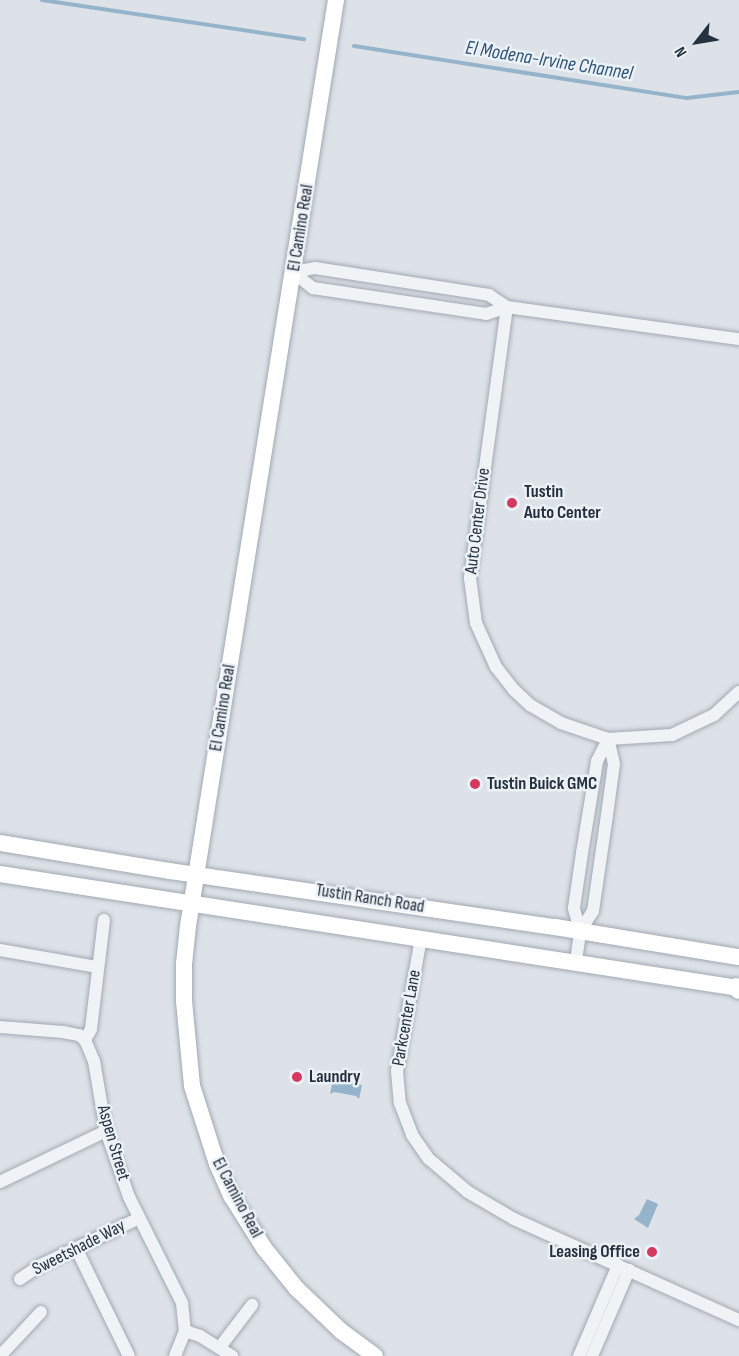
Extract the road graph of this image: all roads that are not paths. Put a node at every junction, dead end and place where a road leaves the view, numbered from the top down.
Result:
1 (336, 0) edge
2 (293, 272) junction
3 (507, 307) junction
4 (739, 339) edge
5 (739, 692) edge
6 (608, 739) junction
7 (0, 843) edge
8 (0, 874) edge
9 (197, 874) junction
10 (192, 904) junction
11 (104, 920) dead end
12 (580, 931) junction
13 (421, 938) junction
14 (0, 951) edge
15 (739, 957) edge
16 (576, 961) junction
17 (97, 967) junction
18 (738, 988) edge
19 (0, 1027) edge
20 (85, 1040) junction
21 (106, 1131) junction
22 (0, 1182) edge
23 (139, 1218) junction
24 (76, 1248) junction
25 (624, 1268) junction
26 (20, 1279) dead end
27 (252, 1305) dead end
28 (41, 1312) dead end
29 (739, 1320) edge
30 (185, 1331) junction
31 (220, 1347) junction
32 (0, 1356) edge
33 (129, 1356) edge
34 (175, 1356) edge
35 (232, 1356) edge
36 (375, 1356) edge
37 (579, 1356) edge
38 (592, 1356) edge

1 - 2 main road, El Camino Real
2 - 3 street
2 - 3 street
2 - 9 main road, El Camino Real
3 - 4 street
3 - 6 street, Auto Center Drive
5 - 6 street, Auto Center Drive
6 - 12 street
6 - 12 street
7 - 9 main road, Tustin Ranch Road
8 - 10 main road, Tustin Ranch Road
9 - 10 main road, El Camino Real
9 - 12 main road, Tustin Ranch Road
10 - 13 main road, Tustin Ranch Road
10 - 36 main road, El Camino Real
11 - 17 street
12 - 15 main road, Tustin Ranch Road
12 - 16 street
13 - 16 main road, Tustin Ranch Road
13 - 25 street, Parkcenter Lane
14 - 17 street
16 - 18 main road, Tustin Ranch Road
17 - 20 street
19 - 20 street
20 - 21 street, Aspen Street
21 - 22 street
21 - 23 street, Aspen Street
23 - 24 street, Sweetshade Way
23 - 30 street, Aspen Street
24 - 26 street, Sweetshade Way
24 - 33 street
25 - 29 street, Parkcenter Lane
25 - 37 street
25 - 38 street
27 - 31 street
28 - 32 street
30 - 31 street
30 - 34 street, Aspen Street
31 - 35 street

